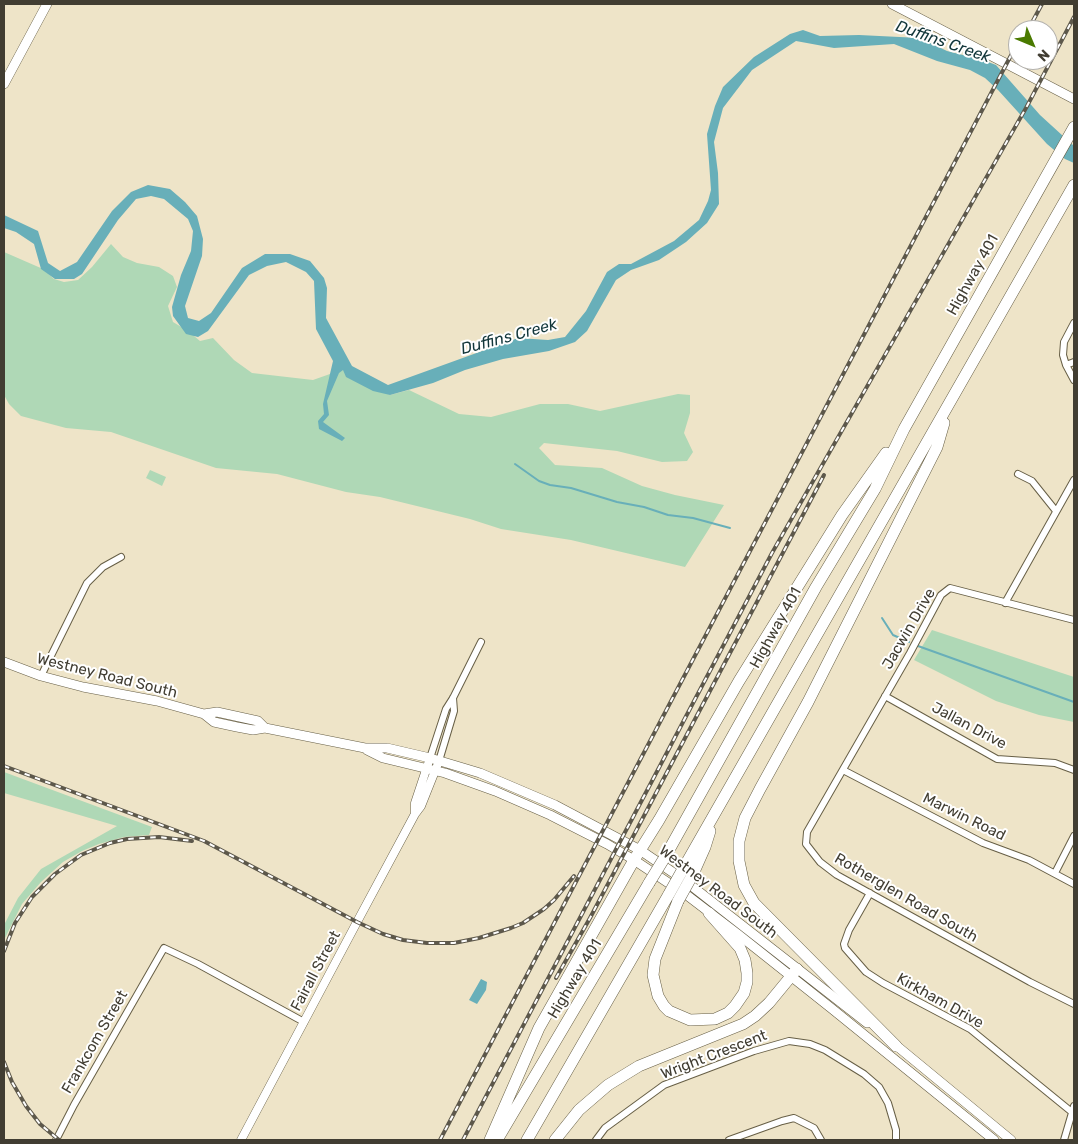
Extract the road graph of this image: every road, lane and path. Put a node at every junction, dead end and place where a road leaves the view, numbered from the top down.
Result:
1 (47, 4) edge
2 (892, 4) edge
3 (4, 84) edge
4 (1074, 99) edge
5 (1074, 127) edge
6 (1074, 185) edge
7 (1074, 323) edge
8 (1074, 362) edge
9 (1066, 366) junction
10 (1074, 380) edge
11 (949, 406) junction
12 (904, 429) junction
13 (1018, 474) dead end
14 (1074, 480) edge
15 (1056, 511) junction
16 (121, 557) dead end
17 (1005, 602) junction
18 (1074, 620) edge
19 (481, 642) dead end
20 (4, 662) edge
21 (41, 676) junction
22 (885, 696) junction
23 (453, 698) junction
24 (365, 748) junction
25 (430, 758) junction
26 (439, 761) junction
27 (431, 770) junction
28 (843, 770) junction
29 (1074, 770) edge
30 (1074, 836) edge
31 (637, 855) junction
32 (688, 872) junction
33 (1055, 873) junction
34 (1074, 884) edge
35 (870, 893) junction
36 (709, 913) junction
37 (794, 973) junction
38 (1074, 1004) edge
39 (304, 1022) junction
40 (896, 1046) junction
41 (1074, 1109) edge
42 (56, 1140) edge
43 (241, 1140) edge
44 (490, 1140) edge
45 (496, 1140) edge
46 (527, 1140) edge
47 (555, 1140) edge
48 (596, 1140) edge
49 (729, 1140) edge
50 (821, 1140) edge
51 (896, 1140) edge
52 (994, 1140) edge
53 (1011, 1140) edge
54 (1064, 1140) edge

1 - 3 main road
2 - 4 main road
5 - 12 highway, Highway 401
6 - 11 highway
7 - 9 street
8 - 9 street
9 - 10 street
11 - 32 highway
11 - 40 highway
12 - 31 highway
12 - 45 highway, Highway 401, bridge
13 - 15 street
14 - 15 street
15 - 17 street
16 - 21 street
17 - 18 street, Jacwin Drive
17 - 22 street, Jacwin Drive
19 - 23 street
20 - 21 main road, Westney Road South
21 - 24 main road, Westney Road South
22 - 28 street, Jacwin Drive
22 - 29 street, Jallan Drive
23 - 25 street
23 - 26 street
24 - 25 main road, Westney Road South
24 - 27 main road, Westney Road South
25 - 26 main road, Westney Road South
25 - 27 street, Fairall Street
26 - 27 street, Fairall Street
26 - 31 main road, Westney Road South
27 - 31 main road, Westney Road South
27 - 39 street, Fairall Street
28 - 33 street, Marwin Road
28 - 35 street, Rotherglen Road South
30 - 33 street
31 - 36 main road, Westney Road South
31 - 37 main road, Westney Road South
31 - 44 highway
32 - 36 highway, bridge
32 - 46 highway, bridge
33 - 34 street, Marwin Road
35 - 38 street, Rotherglen Road South
35 - 41 street, Kirkham Drive
36 - 37 main road, Westney Road South
37 - 40 main road, Westney Road South
37 - 47 highway
37 - 52 main road, Westney Road South
39 - 42 street, Frankcom Street
39 - 43 street, Fairall Street
40 - 53 main road, Westney Road South
41 - 54 street
48 - 51 street, Wright Crescent
49 - 50 street

